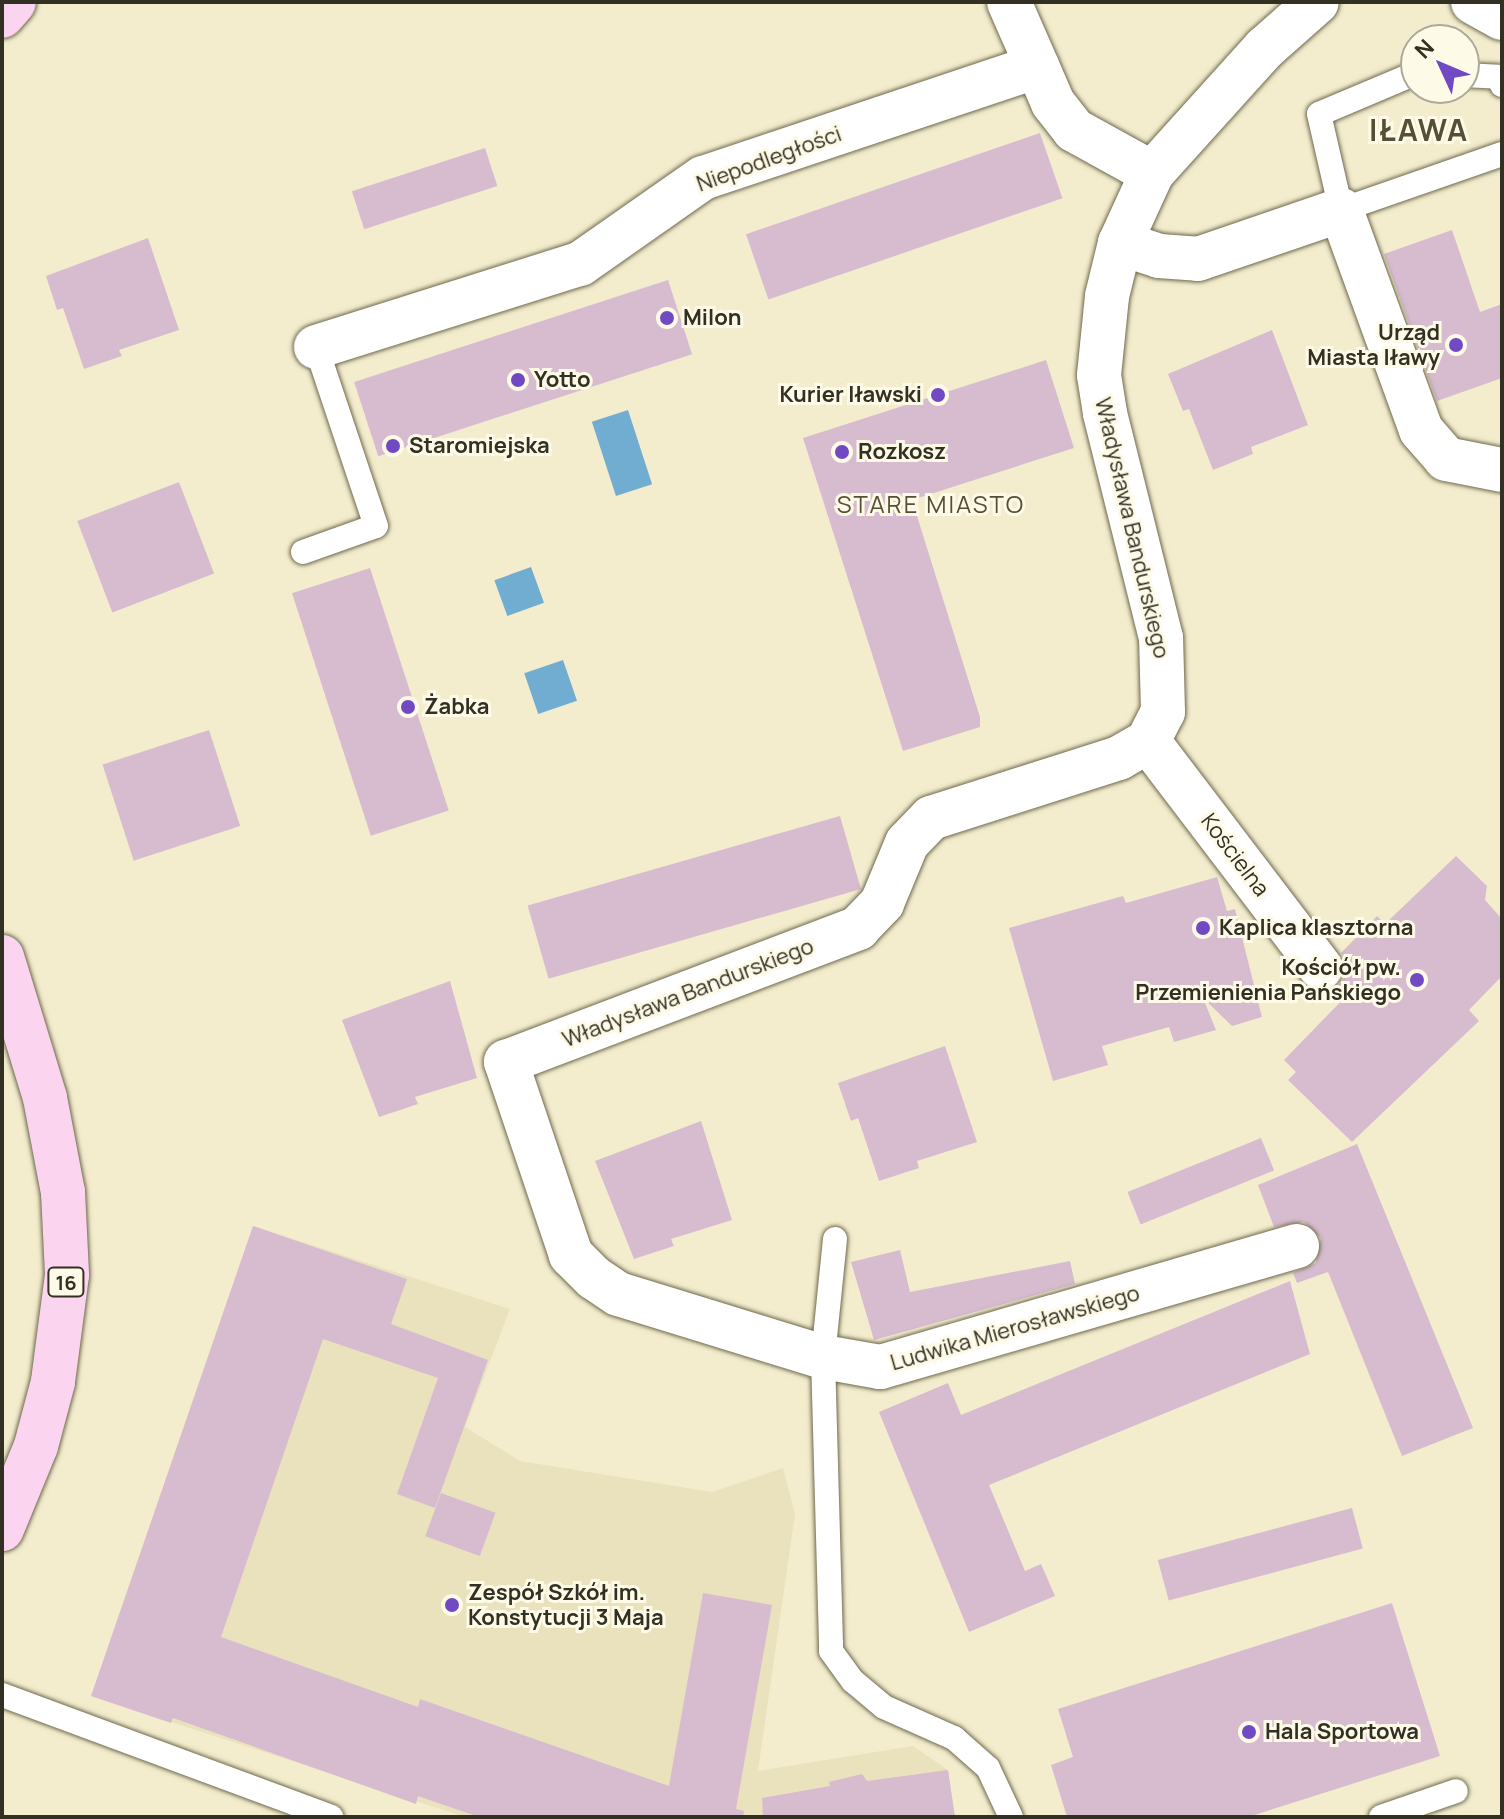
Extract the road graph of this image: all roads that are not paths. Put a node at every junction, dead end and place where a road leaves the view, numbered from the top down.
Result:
1 (14, 2) edge
2 (1009, 2) edge
3 (1317, 2) edge
4 (1473, 2) edge
5 (2, 16) edge
6 (1502, 18) edge
7 (1037, 66) junction
8 (1480, 76) edge
9 (1400, 80) edge
10 (1502, 85) edge
11 (1502, 154) edge
12 (1152, 173) junction
13 (1341, 210) junction
14 (1120, 243) junction
15 (316, 347) joint
16 (1502, 470) edge
17 (303, 552) dead end
18 (1148, 741) junction
19 (2, 957) edge
20 (1321, 968) dead end
21 (506, 1062) joint
22 (835, 1239) dead end
23 (1297, 1246) dead end
24 (823, 1357) junction
25 (2, 1529) edge
26 (2, 1695) edge
27 (1456, 1791) dead end
28 (331, 1817) edge
29 (1011, 1817) edge
30 (1381, 1817) edge

1 - 5 main road
2 - 7 street
3 - 12 street
4 - 6 street
7 - 12 street
7 - 15 street, Niepodległości
8 - 10 lane
9 - 13 lane
11 - 13 lane
12 - 14 street
13 - 14 street
13 - 16 street
14 - 18 street, Władysława Bandurskiego
15 - 17 lane
18 - 20 street, Kościelna
18 - 21 street, Władysława Bandurskiego
19 - 25 main road, 16
21 - 24 street, Ludwika Mierosławskiego
22 - 24 lane
23 - 24 street, Ludwika Mierosławskiego
24 - 29 lane
26 - 28 lane
27 - 30 lane

